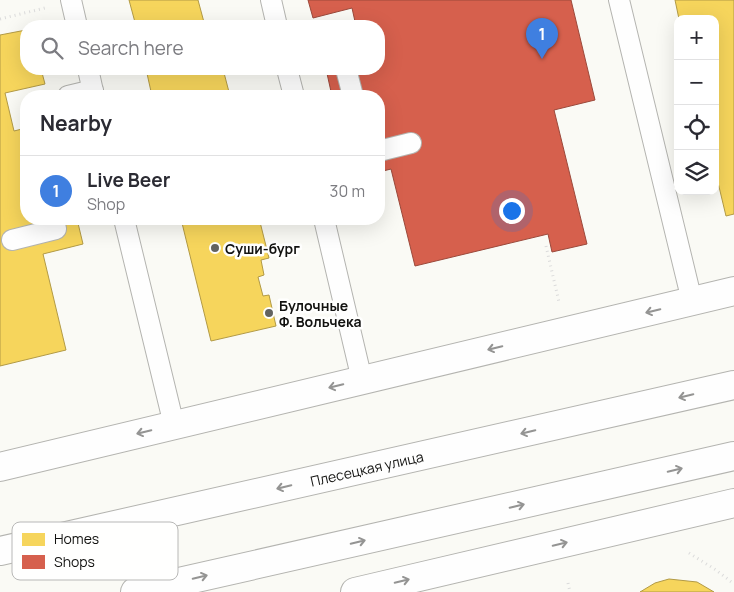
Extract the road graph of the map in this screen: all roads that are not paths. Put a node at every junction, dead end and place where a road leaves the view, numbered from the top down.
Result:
1 (271, 0) edge
2 (619, 0) edge
3 (71, 1) edge
4 (76, 20) edge
5 (276, 20) edge
6 (90, 75) edge
7 (289, 75) edge
8 (348, 75) edge
9 (93, 90) edge
10 (292, 90) edge
11 (351, 90) edge
12 (411, 143) dead end
13 (385, 150) edge
14 (55, 225) edge
15 (125, 225) edge
16 (325, 225) edge
17 (12, 240) dead end
18 (734, 291) edge
19 (692, 301) junction
20 (362, 380) junction
21 (734, 385) edge
22 (174, 425) junction
23 (734, 456) edge
24 (0, 467) edge
25 (734, 503) edge
26 (128, 522) edge
27 (135, 592) edge
28 (355, 592) edge

1 - 5 lane
2 - 19 lane
3 - 4 lane
6 - 9 lane
7 - 10 lane
8 - 11 lane
12 - 13 lane
14 - 17 lane
15 - 22 lane
16 - 20 lane
18 - 19 main road
19 -> 20 main road
20 -> 22 main road
21 -> 26 main road, Плесецкая улица
22 -> 24 main road
27 -> 23 main road
28 -> 25 main road

